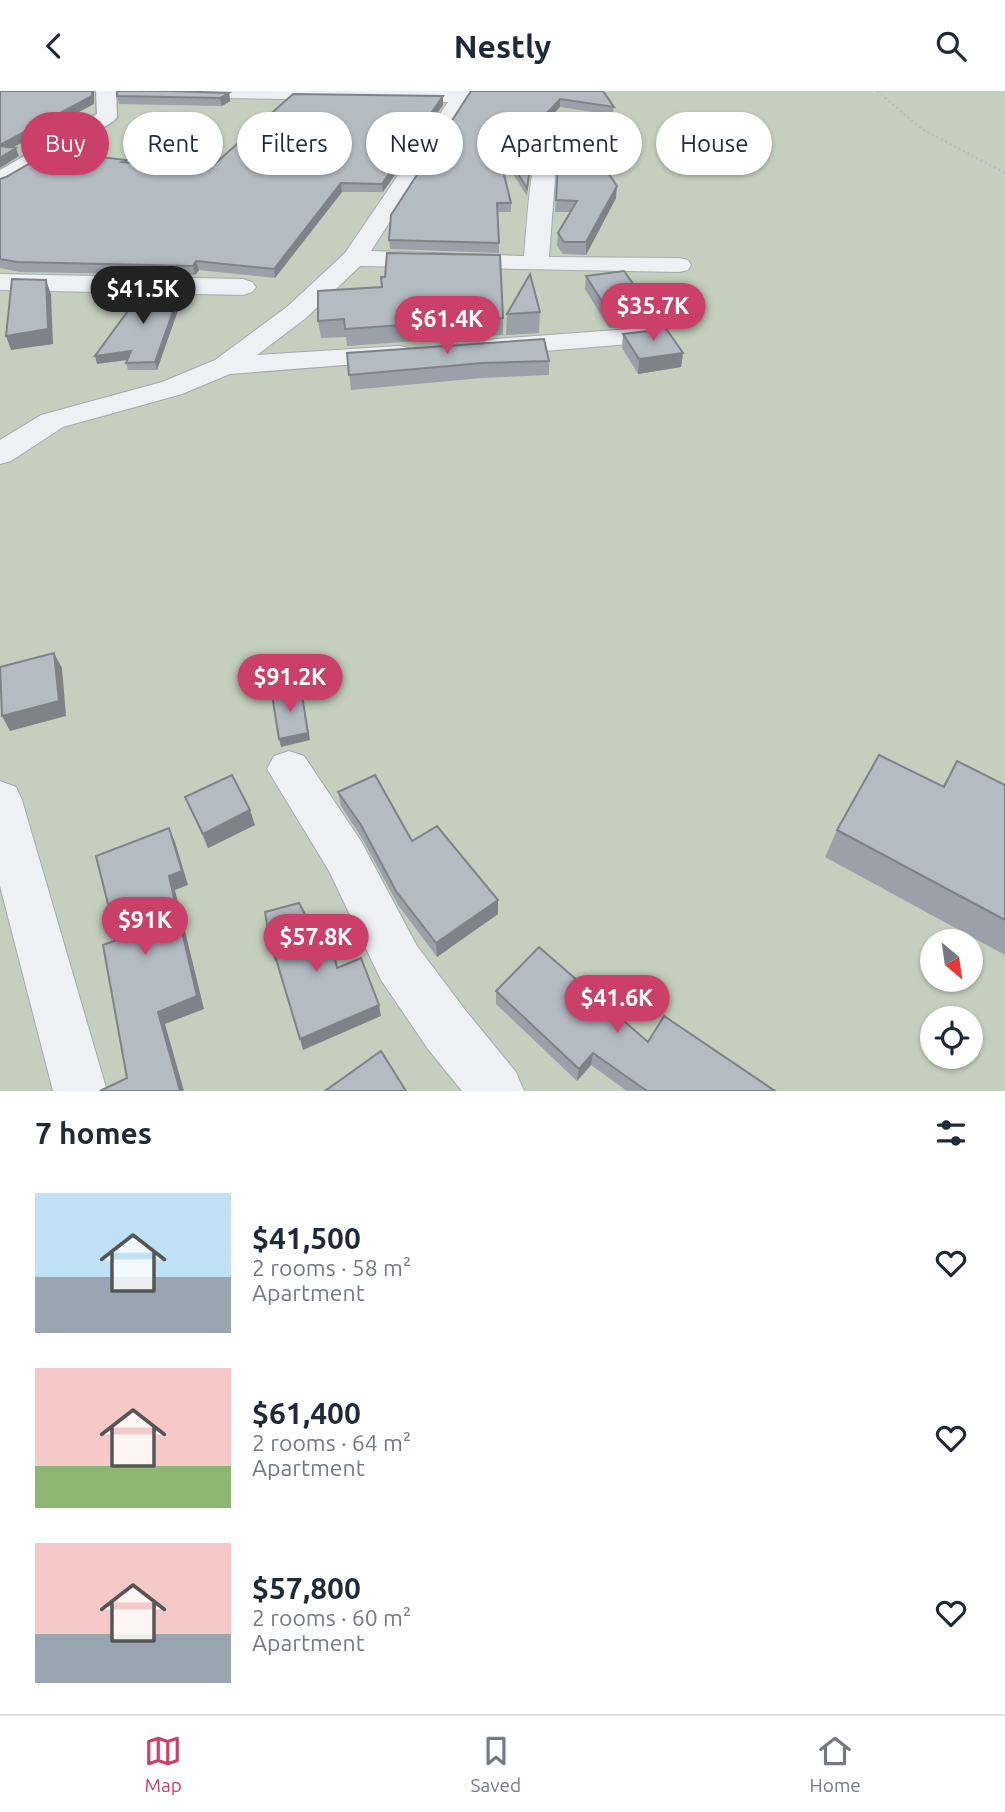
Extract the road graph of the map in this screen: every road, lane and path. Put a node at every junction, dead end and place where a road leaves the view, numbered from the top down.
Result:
1 (106, 91) edge
2 (174, 91) edge
3 (877, 91) edge
4 (463, 94) edge
5 (1005, 173) edge
6 (544, 175) edge
7 (0, 179) edge
8 (354, 258) junction
9 (536, 264) junction
10 (679, 265) dead end
11 (0, 282) edge
12 (243, 287) dead end
13 (644, 336) edge
14 (463, 349) edge
15 (421, 352) edge
16 (225, 366) junction
17 (0, 454) edge
18 (289, 769) dead end
19 (0, 800) edge
20 (80, 1091) edge
21 (497, 1091) edge

1 - 7 street
2 - 4 street
3 - 5 path
4 - 8 street
6 - 9 street
8 - 9 street
8 - 16 street
9 - 10 street
11 - 12 street
13 - 14 street
15 - 16 street
16 - 17 street
18 - 21 street
19 - 20 street

